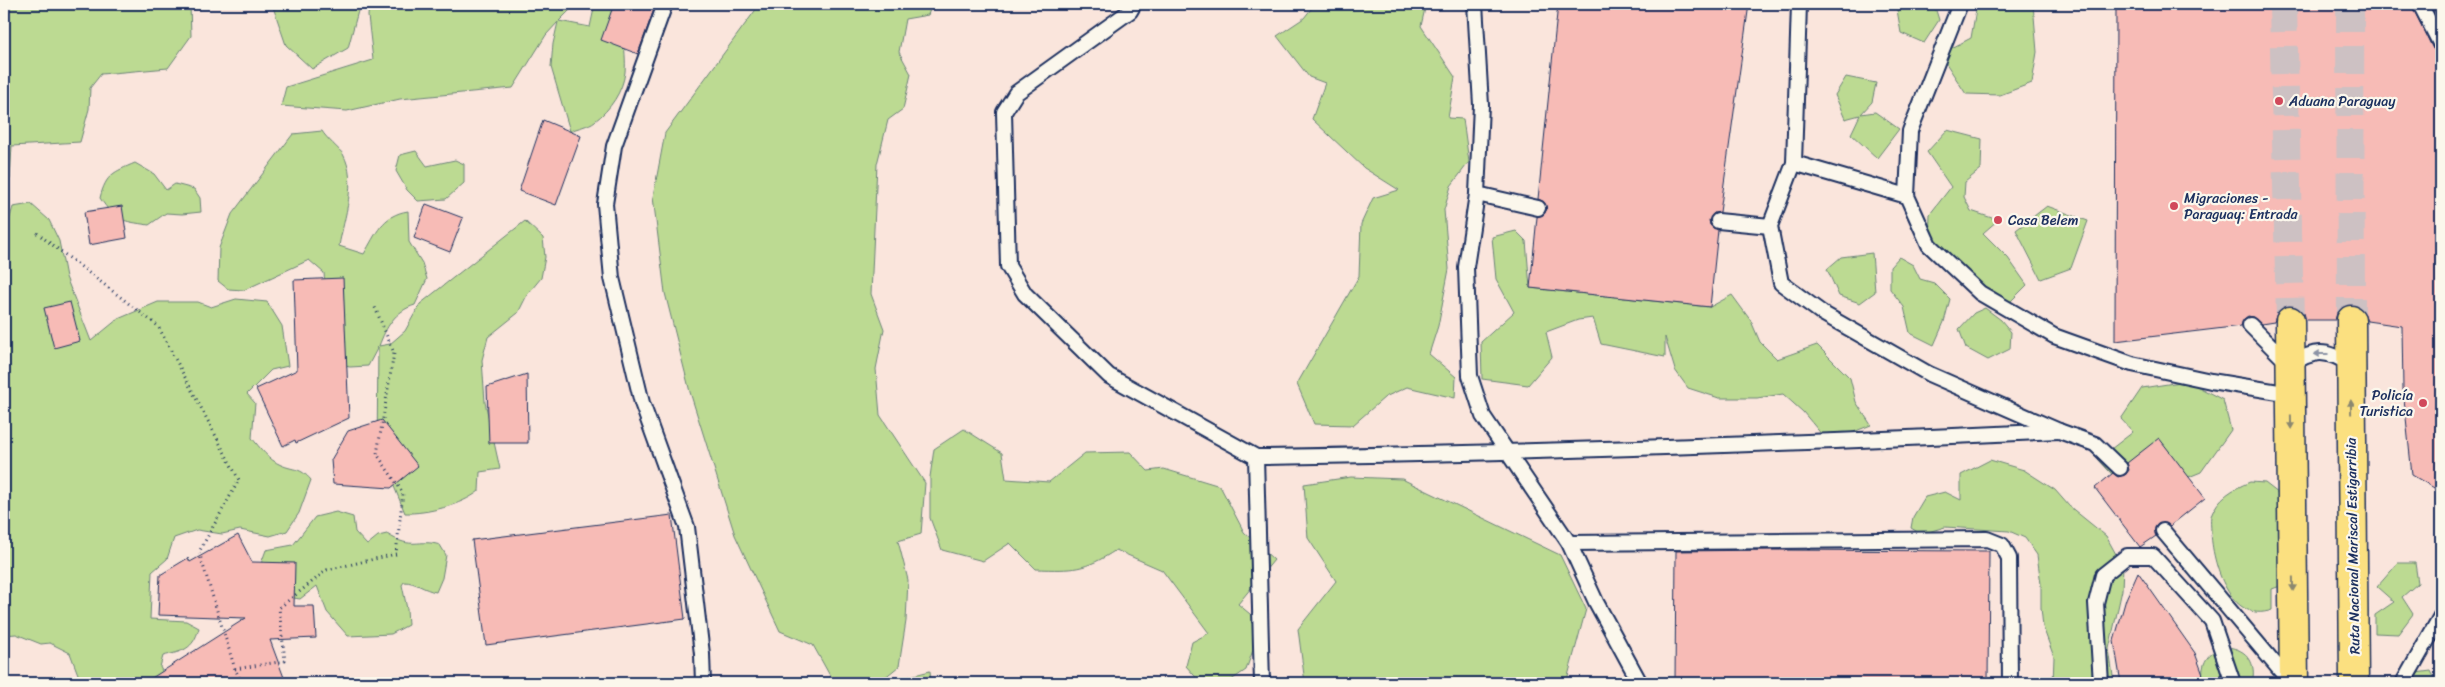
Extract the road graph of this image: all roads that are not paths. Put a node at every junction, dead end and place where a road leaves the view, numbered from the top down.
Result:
1 (665, 4) edge
2 (1134, 4) edge
3 (1475, 4) edge
4 (1799, 4) edge
5 (1960, 4) edge
6 (2420, 4) edge
7 (2441, 46) edge
8 (1794, 163) junction
9 (1476, 194) junction
10 (1907, 196) junction
11 (1538, 208) dead end
12 (1718, 221) dead end
13 (1770, 226) junction
14 (2351, 320) tunnel mouth
15 (2290, 321) tunnel mouth
16 (2250, 325) dead end
17 (2290, 365) junction
18 (2351, 366) junction
19 (2290, 394) junction
20 (2059, 432) junction
21 (1508, 453) junction
22 (1256, 457) junction
23 (2120, 468) dead end
24 (2163, 531) dead end
25 (1569, 543) junction
26 (2441, 616) edge
27 (703, 683) edge
28 (1262, 683) edge
29 (1640, 683) edge
30 (2010, 683) edge
31 (2101, 683) edge
32 (2233, 683) edge
33 (2293, 683) edge
34 (2354, 683) edge
35 (2403, 683) edge

1 - 27 lane
2 - 22 lane
3 - 9 lane
4 - 8 lane
5 - 10 lane
6 - 7 lane
8 - 10 lane
8 - 13 lane
9 - 11 lane
9 - 21 lane
10 - 19 lane
12 - 13 lane
13 - 20 lane
14 - 18 highway, Ruta Nacional Mariscal Estigarribia
15 - 17 highway
16 - 17 lane
18 -> 17 lane
17 - 19 highway
34 -> 18 highway, Ruta Nacional Mariscal Estigarribia
19 -> 33 highway
20 - 21 lane
20 - 23 lane
21 - 22 lane
21 - 25 lane
22 - 28 lane
24 - 33 lane
25 - 29 lane
25 - 30 lane
26 - 35 lane
31 - 32 lane

